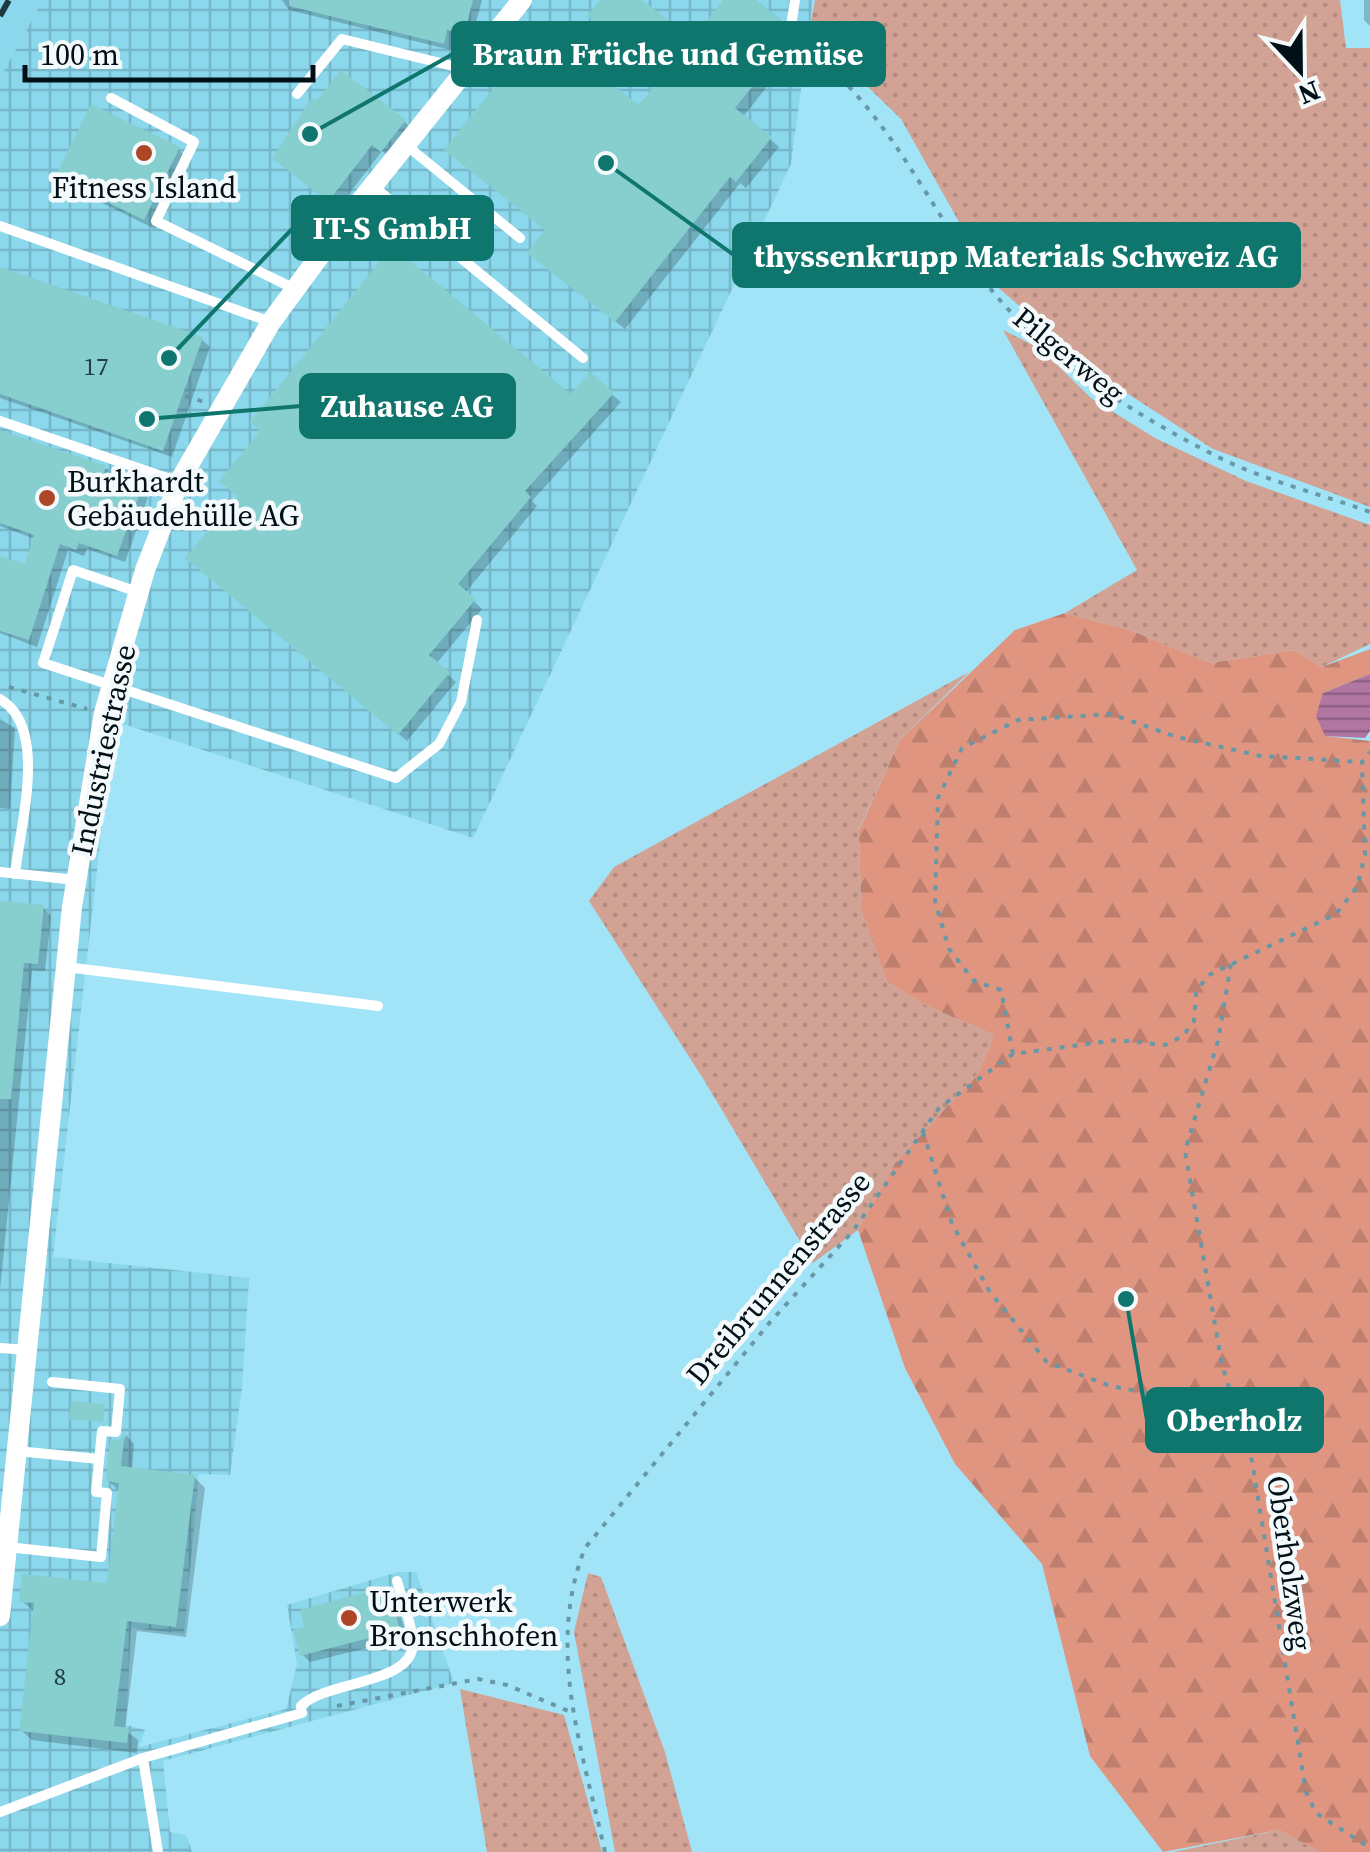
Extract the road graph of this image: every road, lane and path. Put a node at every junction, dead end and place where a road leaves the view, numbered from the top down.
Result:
1 (522, 0) edge
2 (795, 0) edge
3 (790, 33) joint
4 (466, 69) junction
5 (297, 94) dead end
6 (111, 98) dead end
7 (406, 145) junction
8 (373, 186) junction
9 (0, 226) edge
10 (520, 238) dead end
11 (295, 289) junction
12 (272, 322) junction
13 (583, 358) dead end
14 (0, 421) edge
15 (179, 482) junction
16 (1370, 512) edge
17 (138, 592) junction
18 (477, 620) dead end
19 (112, 682) junction
20 (0, 685) edge
21 (0, 699) edge
22 (104, 713) junction
23 (1370, 752) edge
24 (1362, 762) junction
25 (0, 872) edge
26 (15, 874) junction
27 (76, 880) junction
28 (1230, 964) junction
29 (66, 967) junction
30 (378, 1006) dead end
31 (1013, 1054) junction
32 (922, 1131) junction
33 (0, 1348) edge
34 (28, 1350) junction
35 (52, 1382) dead end
36 (1236, 1409) junction
37 (17, 1451) junction
38 (100, 1460) junction
39 (7, 1547) junction
40 (397, 1581) dead end
41 (0, 1616) edge
42 (302, 1713) junction
43 (573, 1713) junction
44 (143, 1758) junction
45 (0, 1812) edge
46 (1370, 1848) edge
47 (158, 1852) edge
48 (605, 1852) edge

1 - 4 street, Industriestrasse
2 - 3 lane
3 - 16 path, Pilgerweg
4 - 5 lane
4 - 7 street, Industriestrasse
6 - 11 lane
7 - 8 street, Industriestrasse
7 - 10 lane
8 - 11 street, Industriestrasse
8 - 13 lane
9 - 12 lane
11 - 12 street, Industriestrasse
12 - 15 street, Industriestrasse
14 - 15 lane
15 - 17 street, Industriestrasse
17 - 19 street, Industriestrasse
17 - 19 lane
18 - 19 lane
19 - 22 street, Industriestrasse
20 - 22 path
21 - 26 lane
22 - 27 street, Industriestrasse
23 - 24 path
24 - 28 path, Dreibrunnenstrasse
24 - 31 path
25 - 26 lane
26 - 27 lane
27 - 29 street, Industriestrasse
28 - 31 path, Dreibrunnenstrasse
28 - 36 path, Oberholzweg
29 - 30 lane
29 - 34 street, Industriestrasse
31 - 32 path, Dreibrunnenstrasse
32 - 36 path
32 - 43 path, Dreibrunnenstrasse
33 - 34 lane
34 - 37 street, Industriestrasse
35 - 38 lane
36 - 46 path, Oberholzweg
37 - 38 lane
37 - 39 street, Industriestrasse
38 - 39 lane
39 - 41 street, Industriestrasse
40 - 42 lane
42 - 43 path
42 - 44 lane
43 - 48 path, Dreibrunnenstrasse
44 - 45 lane
44 - 47 lane

